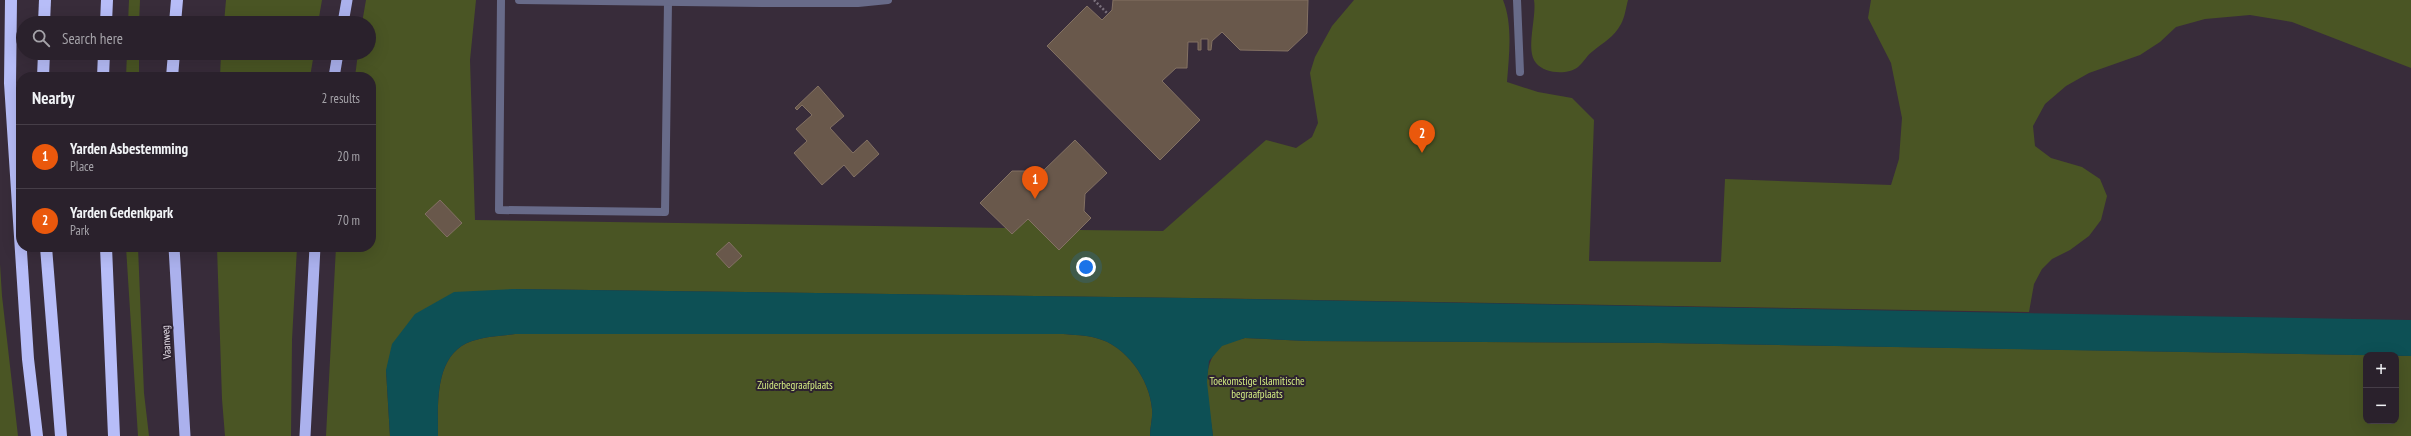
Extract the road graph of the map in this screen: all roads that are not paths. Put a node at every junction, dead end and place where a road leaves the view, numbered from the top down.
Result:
1 (11, 0) edge
2 (45, 0) edge
3 (107, 0) edge
4 (177, 0) edge
5 (347, 0) edge
6 (501, 0) edge
7 (519, 0) edge
8 (888, 0) edge
9 (1516, 0) edge
10 (668, 2) junction
11 (761, 2) edge
12 (44, 16) edge
13 (106, 16) edge
14 (176, 16) edge
15 (344, 16) edge
16 (44, 60) edge
17 (104, 60) edge
18 (173, 60) edge
19 (337, 60) edge
20 (43, 72) edge
21 (103, 72) edge
22 (172, 72) edge
23 (335, 72) edge
24 (1520, 72) dead end
25 (16, 175) edge
26 (21, 252) edge
27 (46, 252) edge
28 (106, 252) edge
29 (174, 252) edge
30 (316, 252) edge
31 (37, 436) edge
32 (61, 436) edge
33 (114, 436) edge
34 (185, 436) edge
35 (305, 436) edge

1 - 25 highway
2 - 12 highway
3 - 13 highway
4 - 14 highway
5 - 15 highway
6 - 10 lane
7 - 10 lane
8 - 11 lane
9 - 24 lane
10 - 11 lane
16 - 20 highway
17 - 21 highway
18 - 22 highway
19 - 23 highway
26 - 31 highway
27 - 32 highway
28 - 33 highway
29 - 34 highway, Vaanweg
30 - 35 highway

